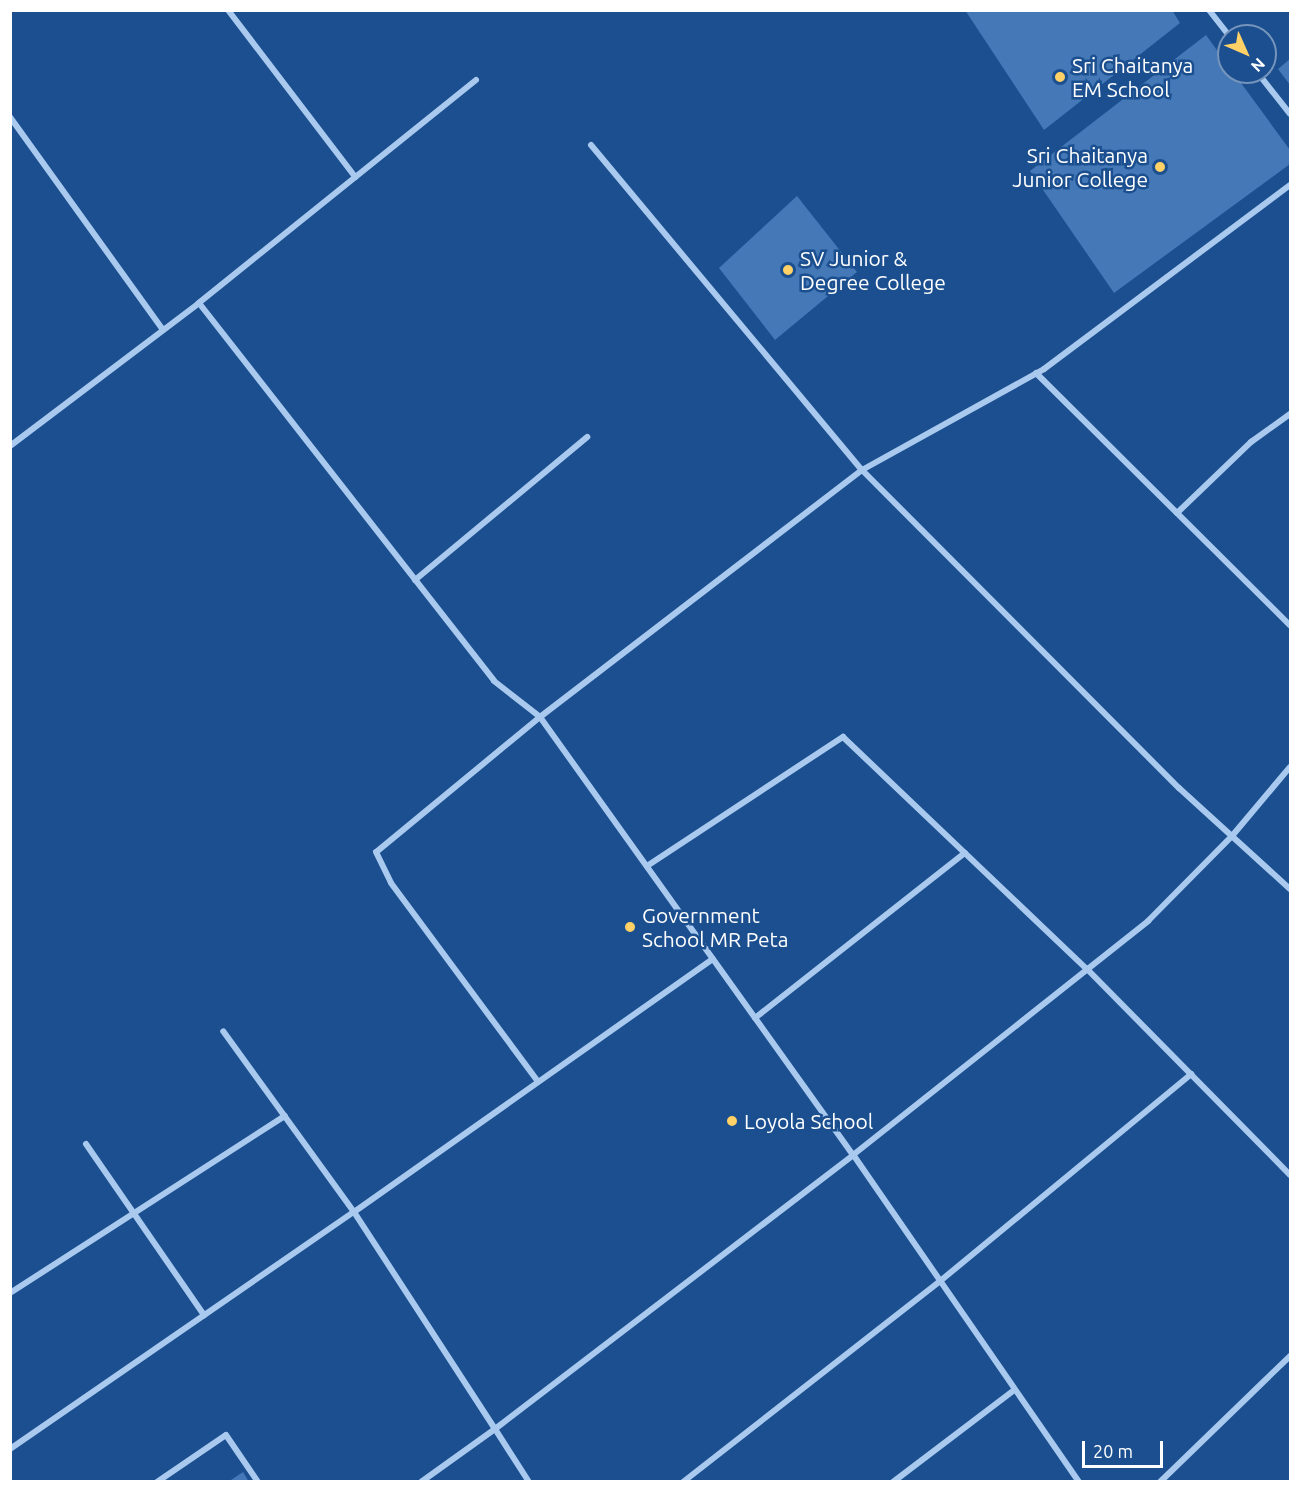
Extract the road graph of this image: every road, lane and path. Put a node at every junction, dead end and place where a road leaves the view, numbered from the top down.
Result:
1 (228, 10) edge
2 (1209, 10) edge
3 (1220, 24) edge
4 (476, 80) dead end
5 (1266, 84) edge
6 (1290, 114) edge
7 (10, 117) edge
8 (591, 145) dead end
9 (355, 177) junction
10 (1290, 185) edge
11 (199, 303) junction
12 (163, 330) junction
13 (1036, 373) junction
14 (1290, 414) edge
15 (587, 437) dead end
16 (10, 446) edge
17 (862, 470) junction
18 (1177, 513) junction
19 (415, 580) junction
20 (1290, 625) edge
21 (540, 717) junction
22 (1290, 767) edge
23 (1232, 836) junction
24 (965, 853) junction
25 (647, 866) junction
26 (1290, 888) edge
27 (713, 959) junction
28 (1087, 969) junction
29 (755, 1018) junction
30 (224, 1031) dead end
31 (1191, 1074) junction
32 (538, 1082) junction
33 (285, 1116) junction
34 (86, 1144) dead end
35 (853, 1155) junction
36 (1290, 1175) edge
37 (132, 1212) junction
38 (354, 1212) junction
39 (939, 1282) junction
40 (10, 1293) edge
41 (204, 1315) junction
42 (1290, 1356) edge
43 (1014, 1390) junction
44 (495, 1429) junction
45 (10, 1449) edge
46 (157, 1482) edge
47 (258, 1482) edge
48 (421, 1482) edge
49 (529, 1482) edge
50 (683, 1482) edge
51 (893, 1482) edge
52 (1079, 1482) edge
53 (1160, 1482) edge

1 - 9 street
2 - 3 street
4 - 9 street
5 - 6 street
7 - 12 street
8 - 17 street
9 - 11 street
10 - 13 street
11 - 12 street
11 - 19 street
12 - 16 street
13 - 17 street
13 - 18 street
14 - 18 street
15 - 19 street
17 - 21 street
17 - 23 street
18 - 20 street
19 - 21 street
21 - 25 street
21 - 32 street
22 - 23 street
23 - 26 street
23 - 28 street
24 - 25 street
24 - 28 street
24 - 29 street
25 - 27 street
27 - 29 street
27 - 32 street
28 - 31 street
28 - 35 street
29 - 35 street
30 - 33 street
31 - 36 street
31 - 39 street
32 - 38 street
33 - 37 street
33 - 38 street
34 - 37 street
35 - 39 street
35 - 44 street
37 - 40 street
37 - 41 street
38 - 41 street
38 - 44 street
39 - 43 street
39 - 50 street
41 - 45 street
42 - 53 street
43 - 51 street
43 - 52 street
44 - 48 street
44 - 49 street
46 - 47 street

